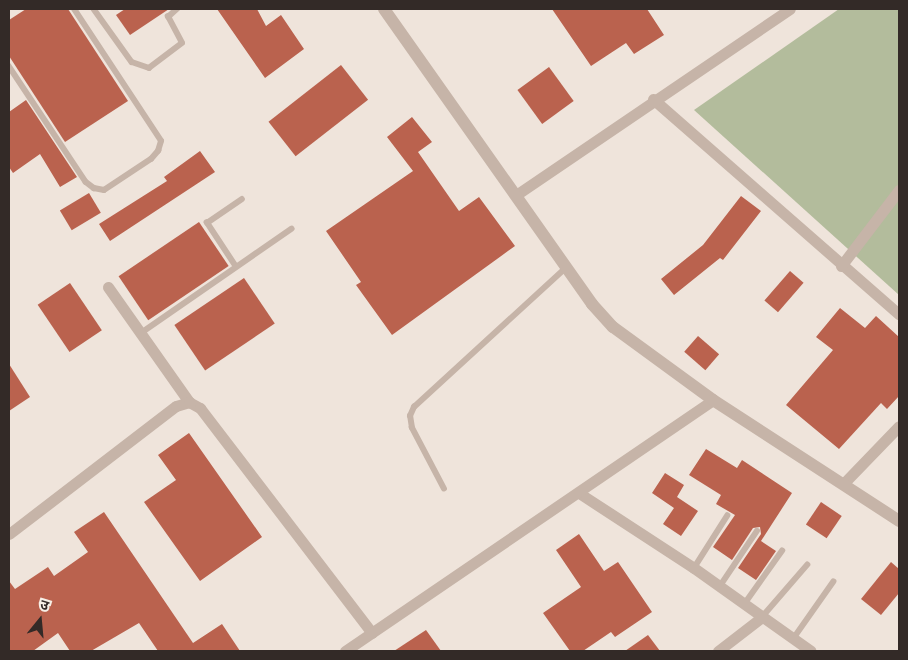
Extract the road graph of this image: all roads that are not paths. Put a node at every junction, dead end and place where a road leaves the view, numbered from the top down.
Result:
1 (74, 9) edge
2 (94, 9) edge
3 (177, 9) edge
4 (384, 9) edge
5 (790, 9) edge
6 (9, 66) edge
7 (653, 99) junction
8 (899, 190) edge
9 (516, 195) junction
10 (242, 199) dead end
11 (291, 229) dead end
12 (841, 266) junction
13 (236, 267) junction
14 (567, 267) junction
15 (108, 287) dead end
16 (899, 314) edge
17 (141, 333) junction
18 (713, 400) junction
19 (188, 402) junction
20 (899, 426) edge
21 (844, 483) junction
22 (444, 489) dead end
23 (579, 493) junction
24 (728, 516) dead end
25 (899, 521) edge
26 (757, 531) dead end
27 (9, 534) edge
28 (782, 552) dead end
29 (807, 565) dead end
30 (694, 568) junction
31 (833, 582) dead end
32 (720, 586) junction
33 (744, 604) junction
34 (762, 617) junction
35 (372, 633) junction
36 (793, 639) junction
37 (345, 651) edge
38 (718, 651) edge
39 (811, 651) edge

1 - 6 lane
2 - 3 lane
4 - 9 street
5 - 7 street
7 - 9 street
7 - 12 street
8 - 12 street
9 - 14 street
10 - 13 lane
11 - 13 lane
12 - 16 street
13 - 17 lane
14 - 18 street
14 - 22 lane
15 - 17 street
17 - 19 street
18 - 21 street
18 - 23 street
19 - 27 street
19 - 35 street
20 - 21 street
21 - 25 street
23 - 30 street
23 - 35 street
24 - 30 lane
26 - 32 lane
28 - 33 lane
29 - 34 lane
30 - 32 street
31 - 36 lane
32 - 33 street
33 - 34 street
34 - 36 street
34 - 38 street
35 - 37 street
36 - 39 street

